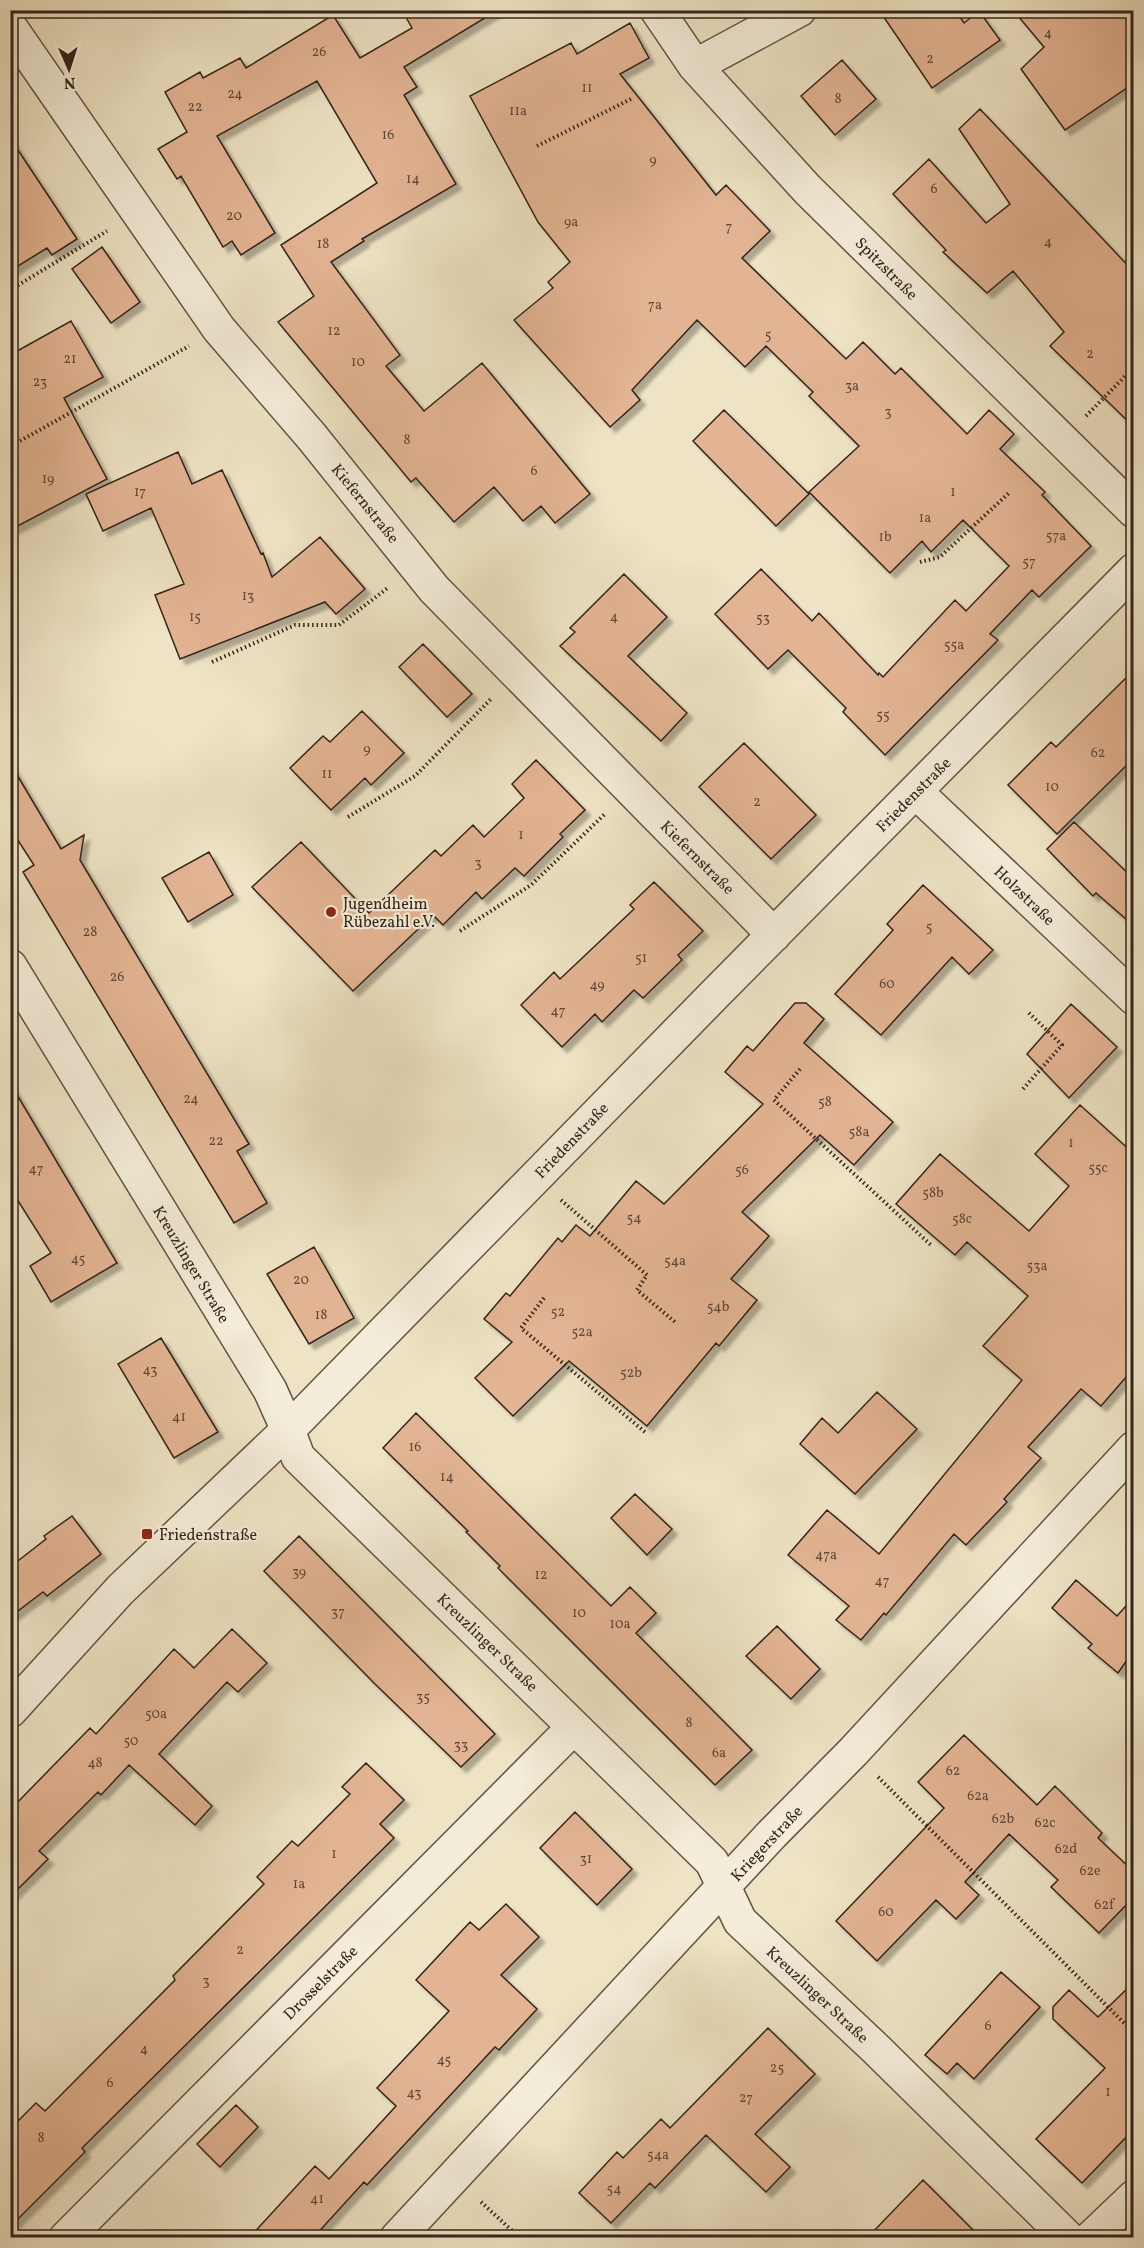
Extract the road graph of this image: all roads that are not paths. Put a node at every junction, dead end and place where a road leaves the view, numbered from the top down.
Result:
1 (657, 10) edge
2 (799, 10) edge
3 (10, 27) edge
4 (695, 66) junction
5 (1134, 511) edge
6 (1134, 570) edge
7 (916, 792) junction
8 (774, 935) junction
9 (10, 966) edge
10 (1134, 998) edge
11 (288, 1430) junction
12 (1134, 1448) edge
13 (10, 1710) edge
14 (574, 1727) junction
15 (724, 1888) junction
16 (1134, 2197) edge
17 (66, 2238) edge
18 (397, 2238) edge
19 (1068, 2238) edge
20 (1092, 2238) edge

1 - 4 street, Spitzstraße
2 - 4 street
3 - 8 street, Kiefernstraße
4 - 5 street, Spitzstraße
6 - 7 street, Friedenstraße
7 - 8 street, Friedenstraße
7 - 10 street, Holzstraße
8 - 11 street, Friedenstraße
9 - 11 street, Kreuzlinger Straße
11 - 13 street, Friedenstraße
11 - 14 street, Kreuzlinger Straße
12 - 15 street, Kriegerstraße
14 - 15 street, Kreuzlinger Straße
14 - 17 street, Drosselstraße
15 - 18 street, Kriegerstraße
15 - 19 street, Kreuzlinger Straße
16 - 20 street

